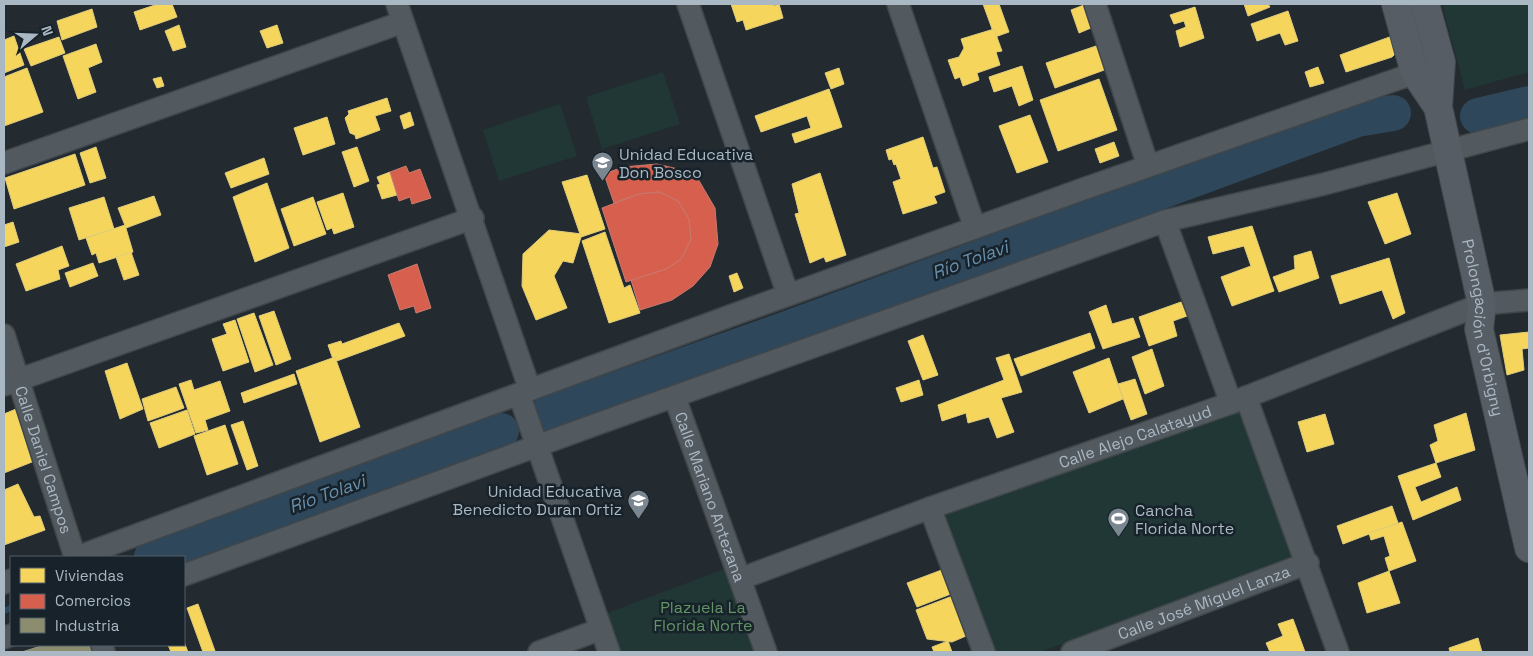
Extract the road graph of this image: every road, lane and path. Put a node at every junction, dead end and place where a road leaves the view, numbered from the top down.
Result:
1 (688, 4) edge
2 (898, 4) edge
3 (1095, 4) edge
4 (1396, 4) edge
5 (1425, 4) edge
6 (400, 13) edge
7 (1415, 72) junction
8 (1438, 107) junction
9 (1529, 129) edge
10 (1449, 149) junction
11 (4, 163) edge
12 (1148, 166) junction
13 (473, 218) junction
14 (1165, 221) junction
15 (975, 228) junction
16 (788, 296) junction
17 (1529, 300) edge
18 (1482, 304) junction
19 (4, 335) edge
20 (11, 382) edge
21 (525, 392) junction
22 (675, 398) junction
23 (1239, 400) junction
24 (538, 447) junction
25 (930, 508) junction
26 (1529, 548) edge
27 (76, 556) edge
28 (79, 556) edge
29 (1308, 564) junction
30 (185, 575) edge
31 (740, 579) junction
32 (601, 629) junction
33 (539, 652) edge
34 (609, 652) edge
35 (766, 652) edge
36 (984, 652) edge
37 (1072, 652) edge
38 (1338, 652) edge

1 - 16 street
2 - 15 street
3 - 12 street
4 - 7 street, Prolongación d'Orbigny
5 - 8 street, Prolongación d'Orbigny
6 - 11 street
6 - 13 street
7 - 8 street, Prolongación d'Orbigny
7 - 12 street
8 - 10 street, Prolongación d'Orbigny
9 - 10 street
10 - 14 street
10 - 18 street, Prolongación d'Orbigny
12 - 15 street
13 - 20 street
13 - 21 street
14 - 22 street
14 - 23 street
15 - 16 street
16 - 21 street
17 - 18 street, Calle Alejo Calatayud
18 - 23 street, Calle Alejo Calatayud
18 - 26 street, Prolongación d'Orbigny
19 - 20 street, Calle Daniel Campos
20 - 27 street, Calle Daniel Campos
21 - 24 street
21 - 28 street
22 - 24 street
22 - 31 street, Calle Mariano Antezana
23 - 25 street, Calle Alejo Calatayud
23 - 29 street
24 - 30 street
24 - 32 street
25 - 31 street, Calle Alejo Calatayud
25 - 36 street
29 - 37 street, Calle José Miguel Lanza
29 - 38 street
31 - 35 street, Calle Mariano Antezana
32 - 33 street
32 - 34 street

